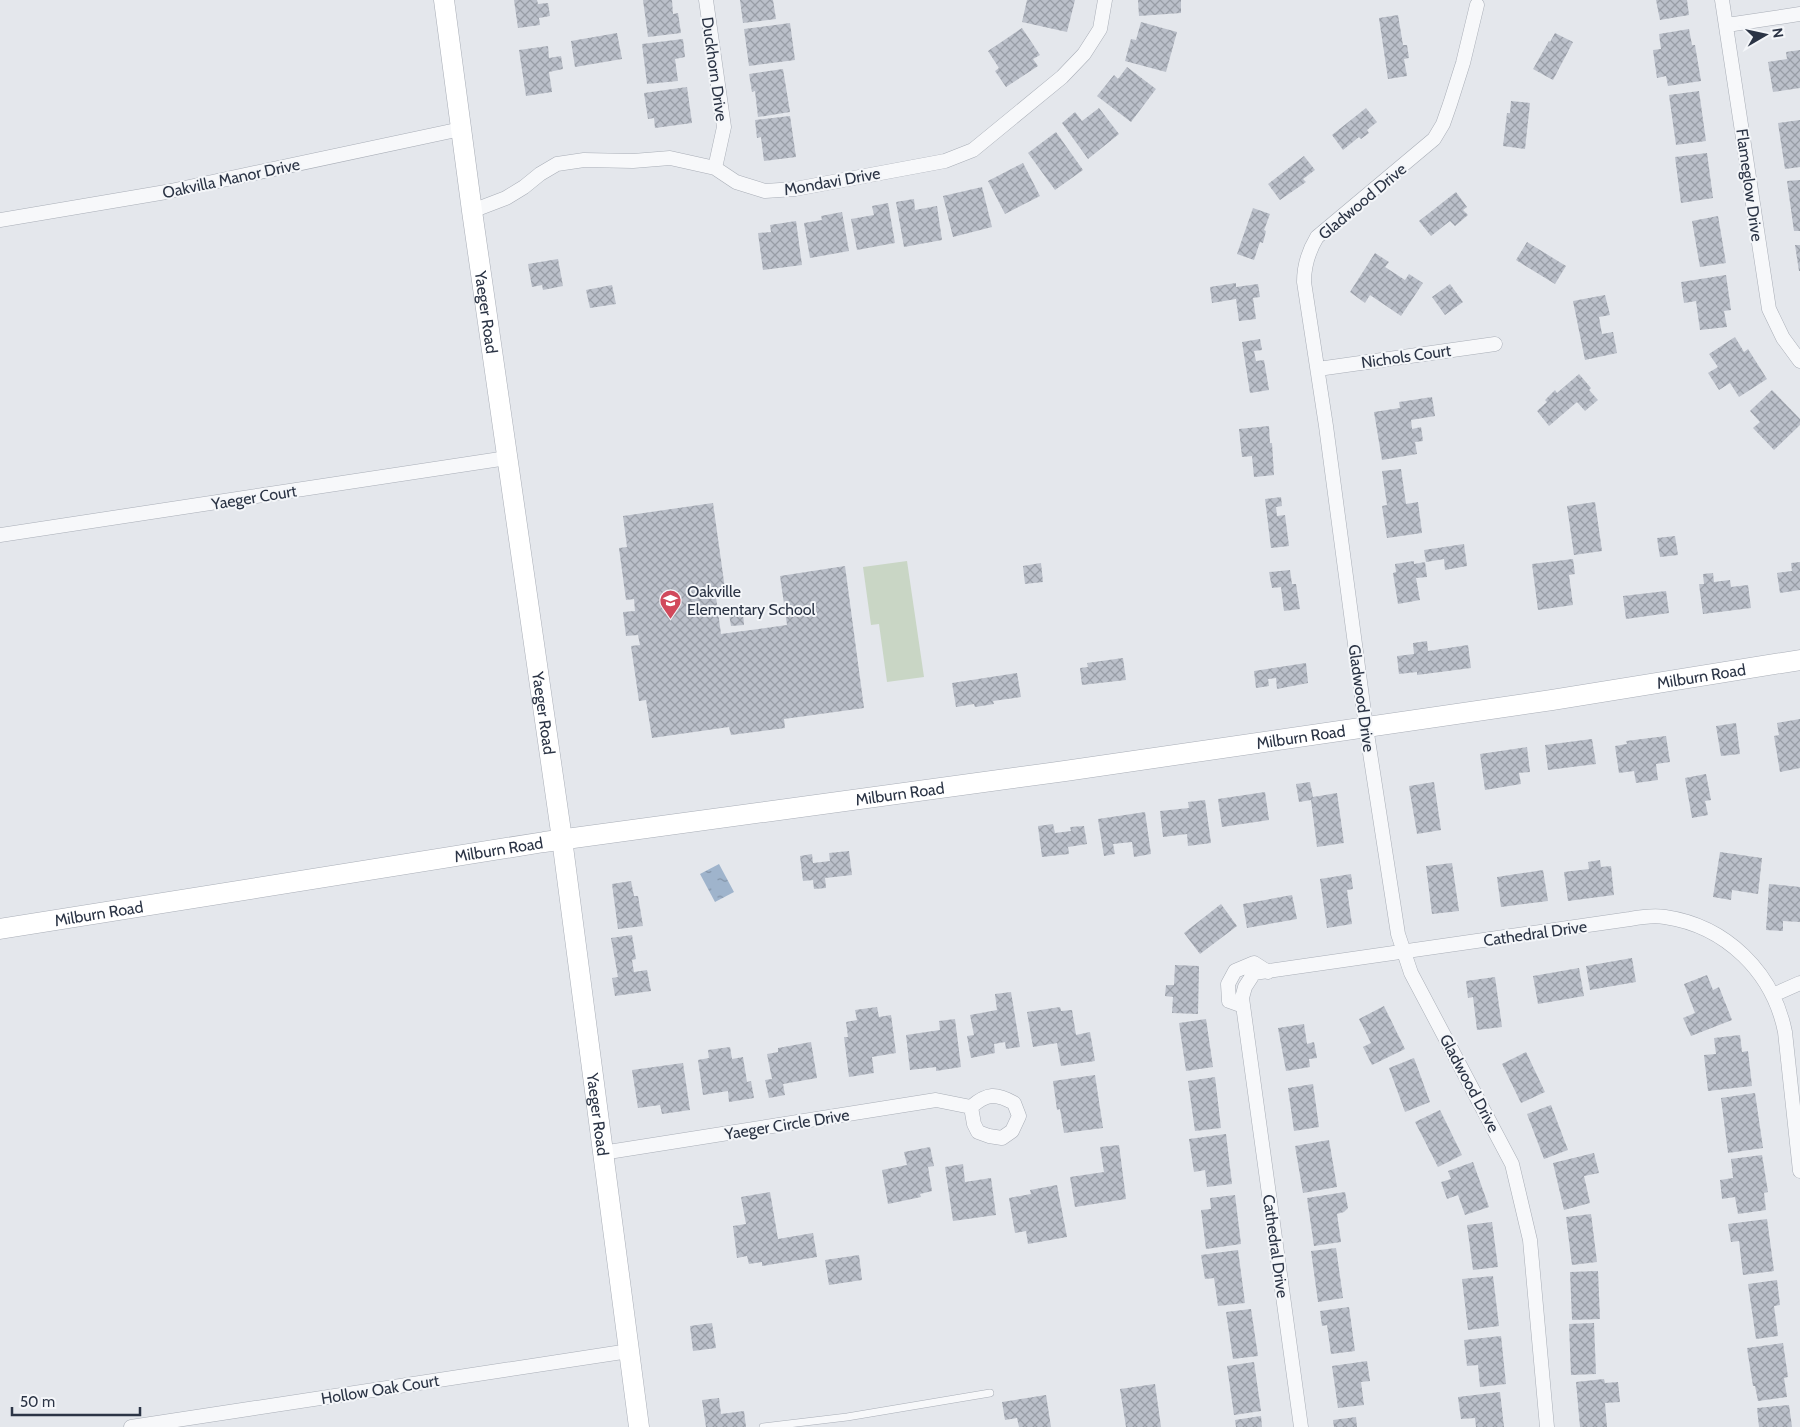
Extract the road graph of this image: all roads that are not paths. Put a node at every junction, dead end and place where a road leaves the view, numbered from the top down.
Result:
1 (444, 0) edge
2 (706, 0) edge
3 (1105, 0) edge
4 (1722, 0) edge
5 (1477, 5) dead end
6 (1800, 14) edge
7 (1727, 25) junction
8 (461, 129) junction
9 (715, 168) junction
10 (472, 211) junction
11 (0, 220) edge
12 (1495, 344) dead end
13 (1800, 361) edge
14 (1318, 368) junction
15 (507, 458) junction
16 (0, 535) edge
17 (1800, 660) edge
18 (1366, 728) junction
19 (562, 839) junction
20 (0, 929) edge
21 (1403, 952) junction
22 (1800, 982) edge
23 (1773, 995) junction
24 (971, 1107) dead end
25 (602, 1153) junction
26 (1800, 1172) edge
27 (629, 1351) junction
28 (990, 1393) dead end
29 (130, 1427) edge
30 (639, 1427) edge
31 (763, 1427) edge
32 (1302, 1427) edge
33 (1548, 1427) edge

1 - 8 street, Yaeger Road
2 - 9 street, Duckhorn Drive
3 - 9 street, Mondavi Drive
4 - 7 street, Flameglow Drive
5 - 14 street, Gladwood Drive
6 - 7 street
7 - 13 street, Flameglow Drive
8 - 10 street, Yaeger Road
8 - 11 street, Oakvilla Manor Drive
9 - 10 street, Mondavi Drive
10 - 15 street, Yaeger Road
12 - 14 street, Nichols Court
14 - 18 street, Gladwood Drive
15 - 16 street, Yaeger Court
15 - 19 street, Yaeger Road
17 - 18 street, Milburn Road
18 - 19 street, Milburn Road
18 - 21 street, Gladwood Drive
19 - 20 street, Milburn Road
19 - 25 street, Yaeger Road
21 - 23 street, Cathedral Drive
21 - 32 street, Cathedral Drive
21 - 33 street, Gladwood Drive
22 - 23 street
23 - 26 street, Cathedral Drive
24 - 25 street, Yaeger Circle Drive
25 - 27 street, Yaeger Road
27 - 29 street, Hollow Oak Court
27 - 30 street, Yaeger Road
28 - 31 lane

